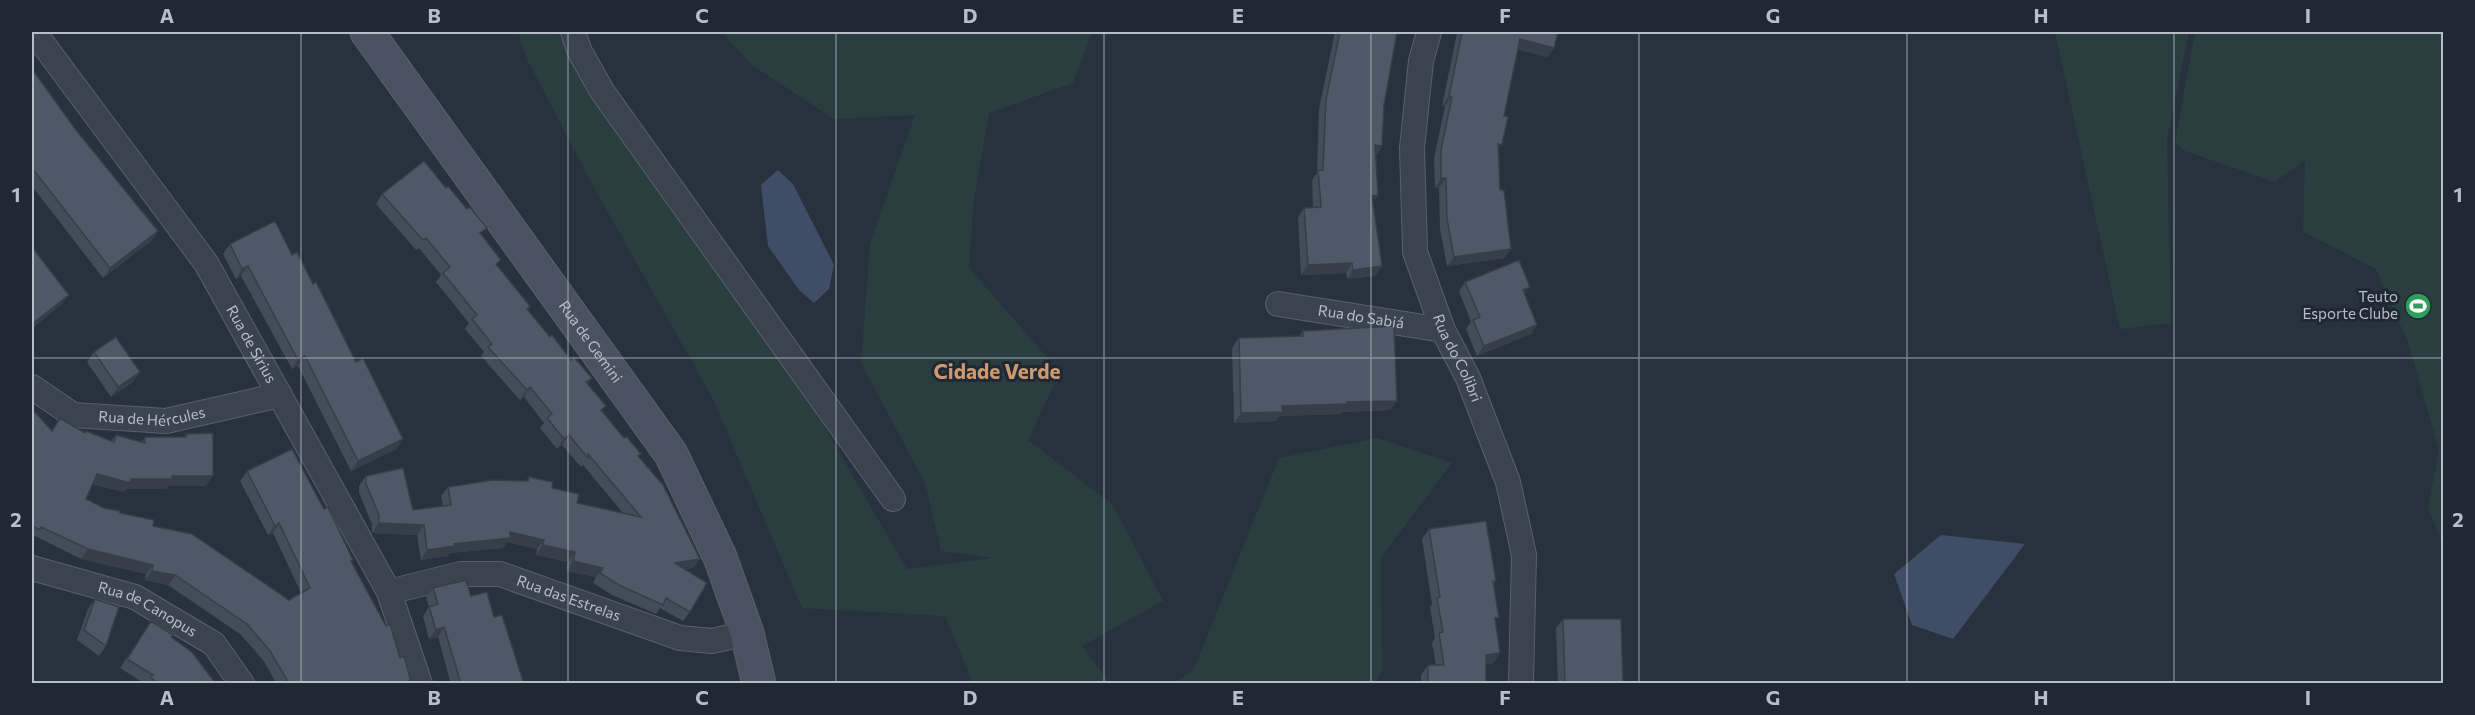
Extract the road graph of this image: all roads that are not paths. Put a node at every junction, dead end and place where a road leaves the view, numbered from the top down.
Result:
1 (34, 32) edge
2 (367, 32) edge
3 (573, 32) edge
4 (1429, 32) edge
5 (1278, 304) dead end
6 (1443, 330) junction
7 (32, 387) edge
8 (279, 395) junction
9 (893, 499) dead end
10 (32, 568) edge
11 (389, 592) junction
12 (747, 633) junction
13 (242, 684) edge
14 (420, 684) edge
15 (759, 684) edge
16 (1521, 684) edge

1 - 8 street, Rua de Sirius
2 - 12 street, Rua de Gemini
3 - 9 street
4 - 6 street, Rua do Colibri
5 - 6 street, Rua do Sabiá
6 - 16 street, Rua do Colibri
7 - 8 street, Rua de Hércules
8 - 11 street, Rua de Sirius
10 - 13 street, Rua de Canopus
11 - 12 street, Rua das Estrelas
11 - 14 street, Rua de Sirius
12 - 15 street, Rua de Gemini

